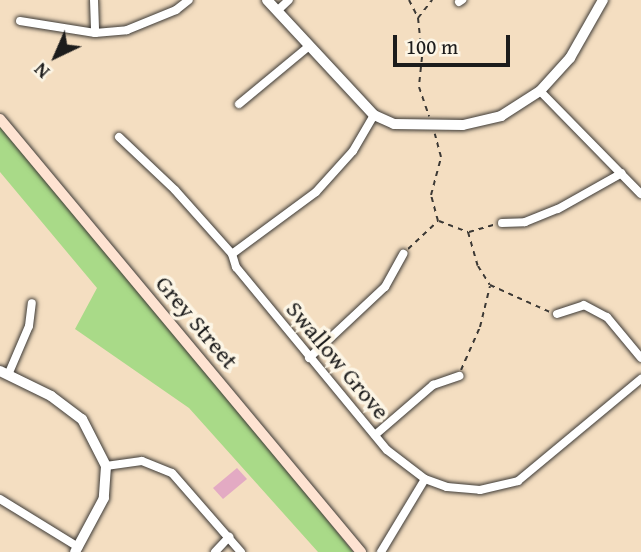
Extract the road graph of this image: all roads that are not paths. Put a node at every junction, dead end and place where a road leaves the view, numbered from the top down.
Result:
1 (94, 0) edge
2 (189, 0) edge
3 (267, 0) edge
4 (289, 0) edge
5 (603, 0) edge
6 (277, 11) junction
7 (20, 21) dead end
8 (95, 33) junction
9 (308, 47) junction
10 (540, 91) junction
11 (239, 104) dead end
12 (374, 115) junction
13 (0, 119) edge
14 (119, 138) dead end
15 (622, 173) junction
16 (641, 194) edge
17 (502, 223) road end
18 (232, 254) junction
19 (403, 254) road end
20 (32, 303) dead end
21 (557, 314) road end
22 (310, 358) junction
23 (641, 358) edge
24 (4, 373) edge
25 (459, 376) road end
26 (641, 379) edge
27 (376, 435) junction
28 (106, 466) junction
29 (425, 479) junction
30 (0, 499) edge
31 (229, 537) junction
32 (76, 549) edge
33 (215, 552) edge
34 (241, 552) edge
35 (361, 552) edge
36 (381, 552) edge

1 - 8 street
2 - 8 street
3 - 6 street
4 - 6 street
5 - 10 street
6 - 9 street
7 - 8 street
9 - 11 street
9 - 12 street
10 - 12 street
10 - 15 street
12 - 18 street
13 - 35 main road, Grey Street
14 - 18 street, Swallow Grove
15 - 16 street
15 - 17 street
18 - 22 street, Swallow Grove
19 - 22 street
20 - 24 street
21 - 23 street
22 - 27 street, Swallow Grove
24 - 28 street
25 - 27 street
26 - 29 street, Swallow Grove
27 - 29 street, Swallow Grove
28 - 31 street
28 - 32 street
29 - 36 street
30 - 32 street
31 - 33 street
31 - 34 street

